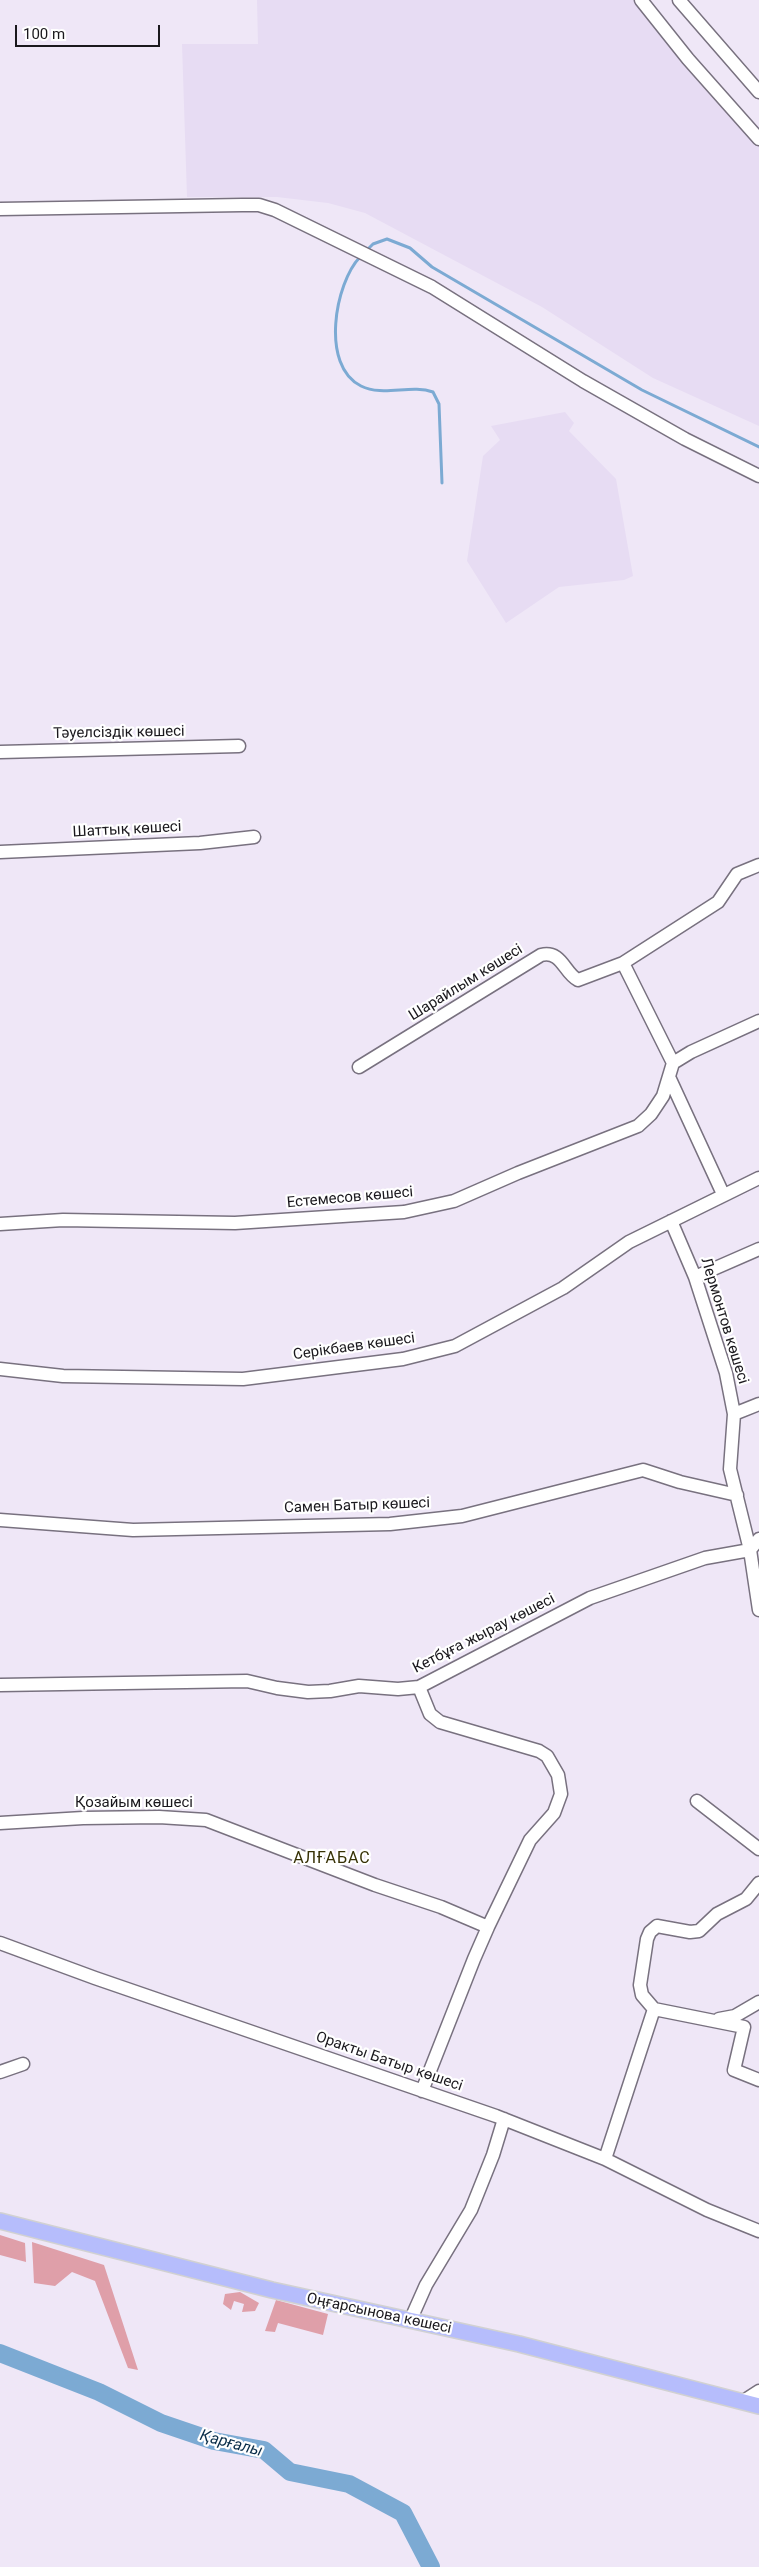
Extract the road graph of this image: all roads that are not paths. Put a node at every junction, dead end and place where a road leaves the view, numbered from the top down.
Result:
1 (641, 0) edge
2 (679, 0) edge
3 (759, 92) edge
4 (759, 139) edge
5 (0, 209) edge
6 (759, 476) edge
7 (239, 746) dead end
8 (0, 752) edge
9 (254, 837) dead end
10 (0, 852) edge
11 (759, 865) edge
12 (623, 963) junction
13 (759, 1021) edge
14 (673, 1063) junction
15 (359, 1067) dead end
16 (669, 1077) junction
17 (759, 1178) edge
18 (722, 1194) junction
19 (671, 1221) junction
20 (0, 1224) edge
21 (759, 1249) edge
22 (695, 1277) junction
23 (0, 1369) edge
24 (759, 1404) edge
25 (734, 1414) junction
26 (737, 1495) junction
27 (0, 1520) edge
28 (759, 1539) edge
29 (750, 1550) junction
30 (759, 1610) edge
31 (0, 1685) edge
32 (419, 1686) junction
33 (698, 1801) dead end
34 (0, 1823) edge
35 (759, 1849) edge
36 (759, 1883) edge
37 (488, 1927) junction
38 (0, 1943) edge
39 (759, 2002) edge
40 (654, 2009) junction
41 (711, 2021) junction
42 (23, 2064) dead end
43 (0, 2072) edge
44 (759, 2080) edge
45 (422, 2091) junction
46 (504, 2119) junction
47 (605, 2159) junction
48 (0, 2221) edge
49 (759, 2231) edge
50 (410, 2321) junction
51 (759, 2391) edge
52 (742, 2402) junction
53 (759, 2406) edge

1 - 4 street
2 - 3 street
5 - 6 street
7 - 8 street, Тәуелсіздік көшесі
9 - 10 street, Шаттық көшесі
11 - 12 street, Шарайлым көшесі
12 - 14 street
12 - 15 street, Шарайлым көшесі
13 - 14 street
14 - 16 street, Естемесов көшесі
16 - 18 street
16 - 20 street, Естемесов көшесі
17 - 18 street, Серікбаев көшесі
18 - 19 street, Серікбаев көшесі
19 - 22 street, Лермонтов көшесі
19 - 23 street, Серікбаев көшесі
21 - 22 street
22 - 25 street, Лермонтов көшесі
24 - 25 street
25 - 26 street, Лермонтов көшесі
26 - 27 street, Самен Батыр көшесі
26 - 29 street, Лермонтов көшесі
28 - 29 street
29 - 30 street, Лермонтов көшесі
29 - 32 street, Кетбұға жырау көшесі
31 - 32 street, Кетбұға жырау көшесі
32 - 37 street
33 - 35 street
34 - 37 street, Қозайым көшесі
36 - 40 street
37 - 45 street
38 - 45 street, Оракты Батыр көшесі
39 - 41 street
40 - 41 street
40 - 47 street
41 - 44 street
42 - 43 street
45 - 46 street, Оракты Батыр көшесі
46 - 47 street, Оракты Батыр көшесі
46 - 50 street
47 - 49 street, Оракты Батыр көшесі
48 - 50 main road, Оңғарсынова көшесі
50 - 52 main road, Оңғарсынова көшесі
51 - 52 street
52 - 53 main road, Оңғарсынова көшесі

